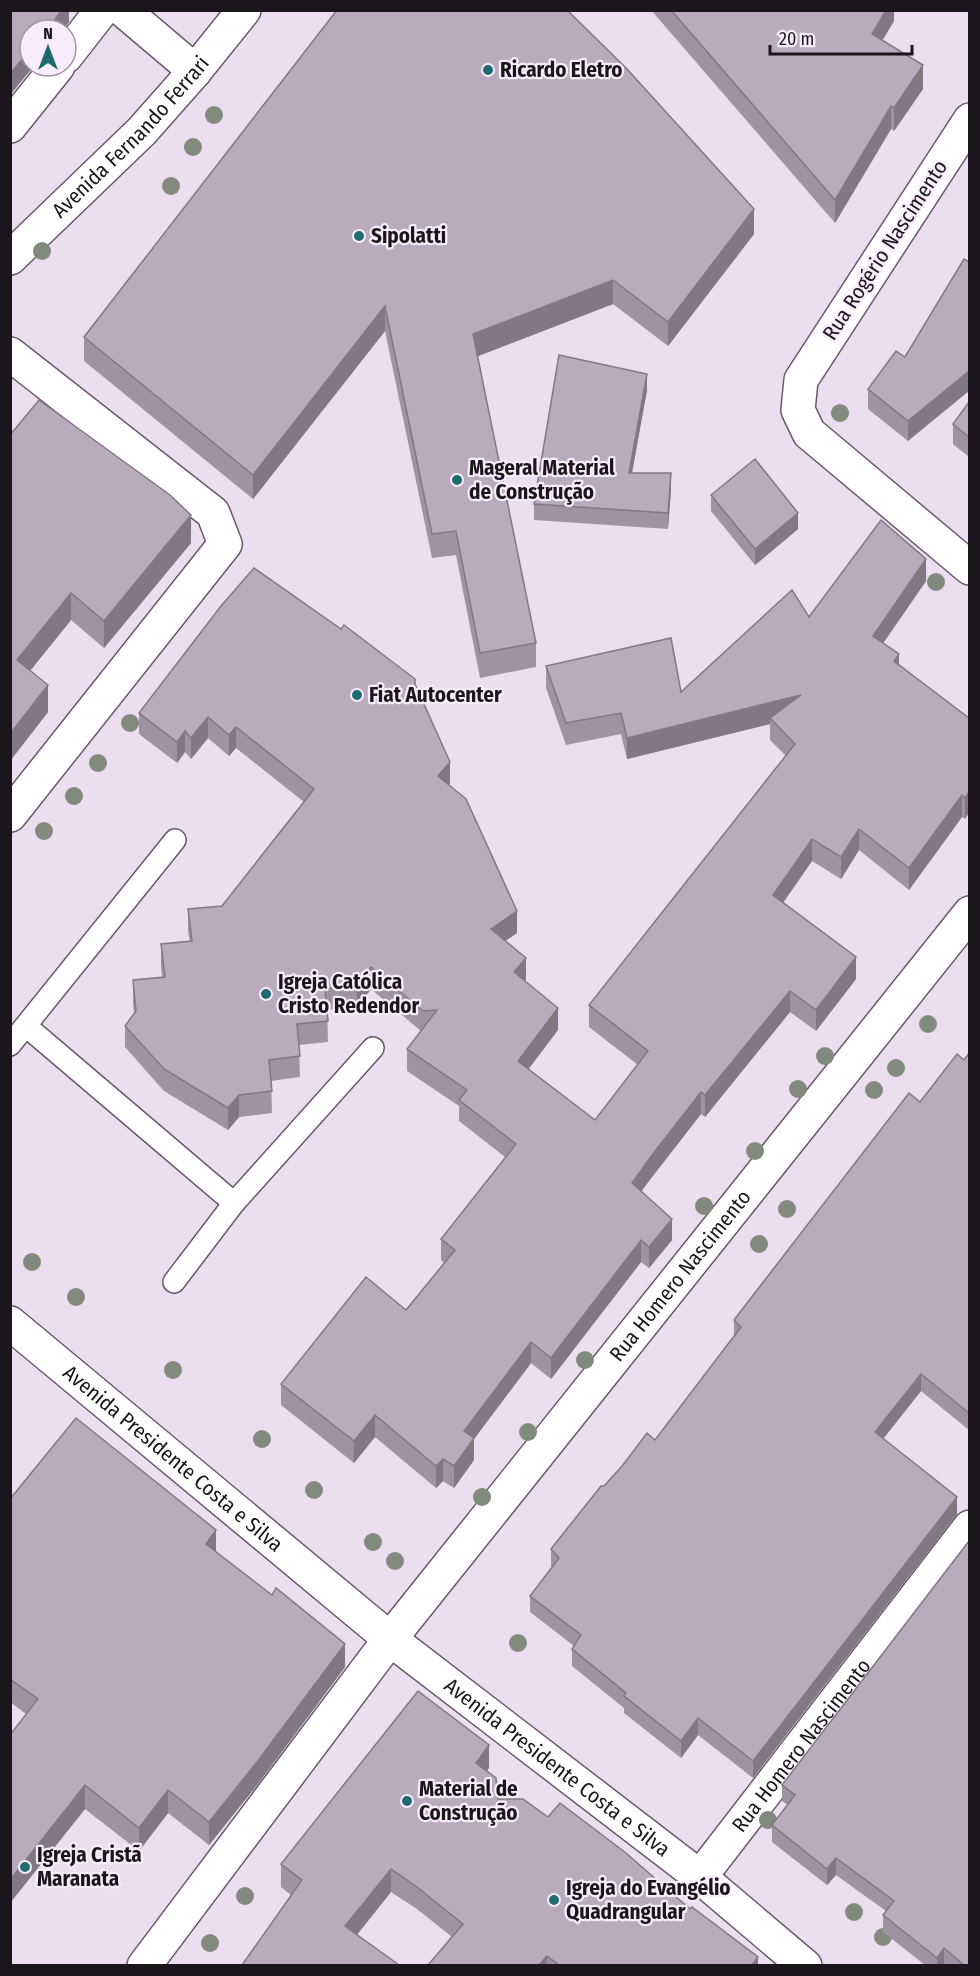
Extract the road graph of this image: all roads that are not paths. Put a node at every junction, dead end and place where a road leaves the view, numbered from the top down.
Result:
1 (102, 10) edge
2 (123, 10) edge
3 (243, 10) edge
4 (78, 41) edge
5 (195, 71) junction
6 (48, 78) edge
7 (969, 120) edge
8 (10, 126) edge
9 (10, 258) edge
10 (10, 354) edge
11 (969, 568) edge
12 (10, 815) edge
13 (175, 840) dead end
14 (969, 913) edge
15 (26, 1026) junction
16 (10, 1045) edge
17 (373, 1048) dead end
18 (234, 1203) junction
19 (174, 1282) dead end
20 (10, 1323) edge
21 (969, 1527) edge
22 (390, 1639) junction
23 (700, 1877) junction
24 (144, 1965) edge
25 (804, 1965) edge

1 - 4 street
2 - 5 street
3 - 5 street, Avenida Fernando Ferrari
5 - 9 street, Avenida Fernando Ferrari
6 - 8 street
7 - 11 street, Rua Rogério Nascimento
10 - 12 street
13 - 15 lane
14 - 22 street, Rua Homero Nascimento
15 - 16 lane
15 - 18 lane
17 - 18 lane
18 - 19 lane
20 - 22 street, Avenida Presidente Costa e Silva
21 - 23 street, Rua Homero Nascimento
22 - 23 street, Avenida Presidente Costa e Silva
22 - 24 street
23 - 25 street, Avenida Presidente Costa e Silva

